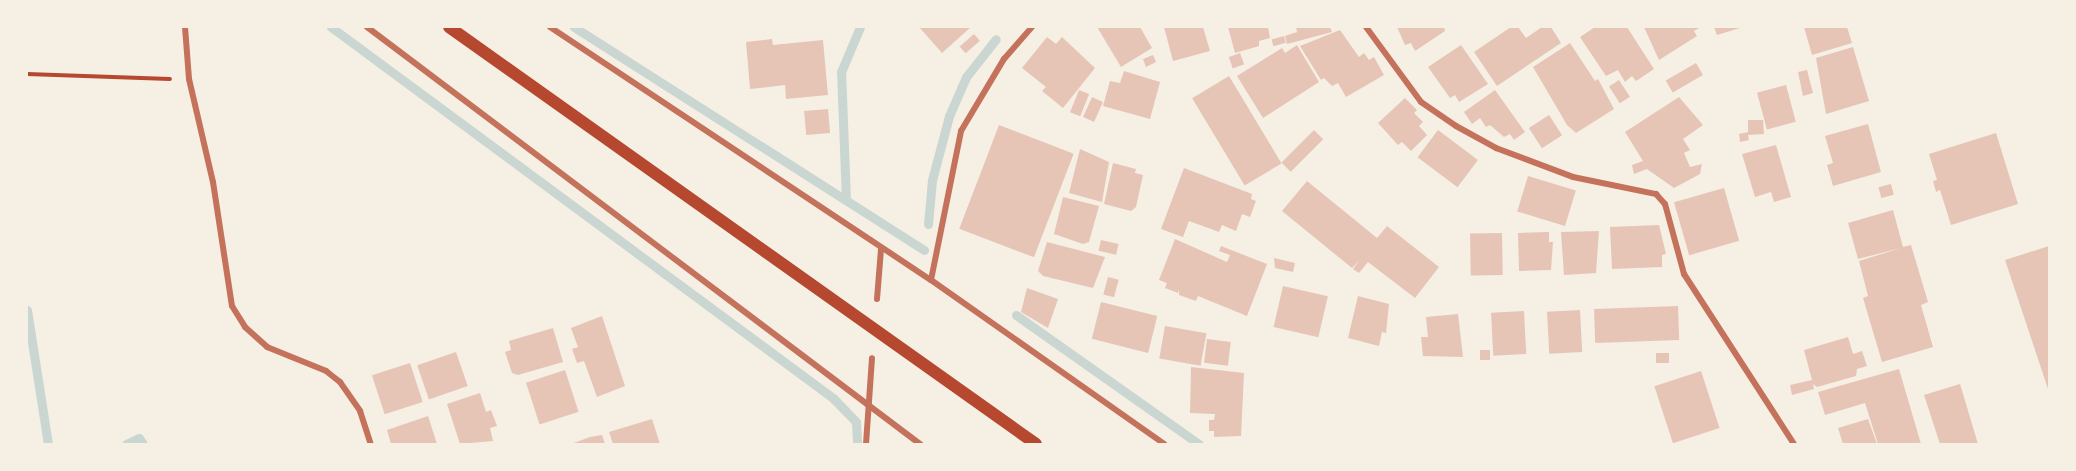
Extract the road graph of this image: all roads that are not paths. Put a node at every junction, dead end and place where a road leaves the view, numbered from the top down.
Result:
1 (184, 27) edge
2 (367, 27) edge
3 (449, 27) edge
4 (550, 27) edge
5 (1032, 27) edge
6 (1366, 27) edge
7 (881, 249) junction
8 (931, 280) junction
9 (877, 298) dead end
10 (872, 358) dead end
11 (869, 406) junction
12 (371, 444) edge
13 (866, 444) edge
14 (920, 444) edge
15 (1036, 444) edge
16 (1164, 444) edge
17 (1794, 444) edge

1 - 12 street
2 - 11 street
3 - 15 main road
4 - 7 street
5 - 8 street
6 - 17 street
7 - 8 street
7 - 9 street
8 - 16 street
10 - 11 street
11 - 13 street
11 - 14 street

